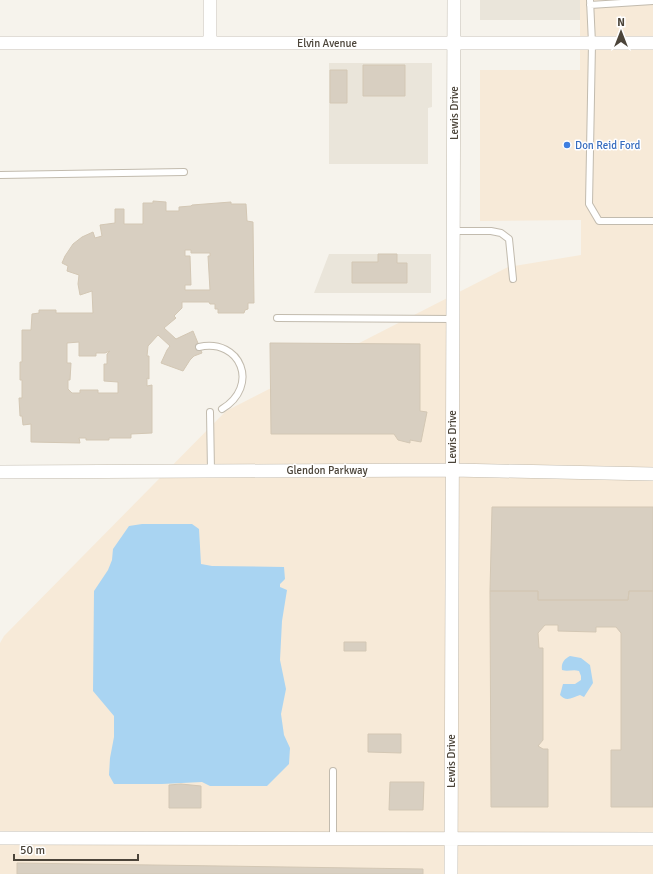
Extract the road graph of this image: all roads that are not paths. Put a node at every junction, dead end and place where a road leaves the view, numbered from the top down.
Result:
1 (210, 0) edge
2 (454, 0) edge
3 (590, 2) edge
4 (653, 2) edge
5 (0, 43) edge
6 (210, 43) junction
7 (592, 43) junction
8 (653, 43) edge
9 (454, 44) junction
10 (184, 172) dead end
11 (0, 175) edge
12 (653, 221) edge
13 (453, 230) junction
14 (513, 279) dead end
15 (277, 318) dead end
16 (453, 319) junction
17 (199, 347) dead end
18 (222, 409) dead end
19 (210, 412) dead end
20 (452, 470) junction
21 (211, 471) junction
22 (0, 472) edge
23 (653, 474) edge
24 (333, 771) dead end
25 (0, 838) edge
26 (333, 839) junction
27 (451, 839) junction
28 (653, 839) edge
29 (451, 874) edge

1 - 6 street
2 - 9 street, Lewis Drive
3 - 4 lane
3 - 7 lane
5 - 6 street, Elvin Avenue
6 - 9 street, Elvin Avenue
7 - 8 street, Elvin Avenue
7 - 9 street, Elvin Avenue
7 - 12 lane
9 - 13 street, Lewis Drive
10 - 11 lane
13 - 14 lane
13 - 16 street, Lewis Drive
15 - 16 lane
16 - 20 street, Lewis Drive
17 - 18 lane
19 - 21 lane
20 - 21 street, Glendon Parkway
20 - 23 street, Glendon Parkway
20 - 27 street, Lewis Drive
21 - 22 street, Glendon Parkway
24 - 26 lane
25 - 26 street
26 - 27 street
27 - 28 street
27 - 29 street, Lewis Drive

